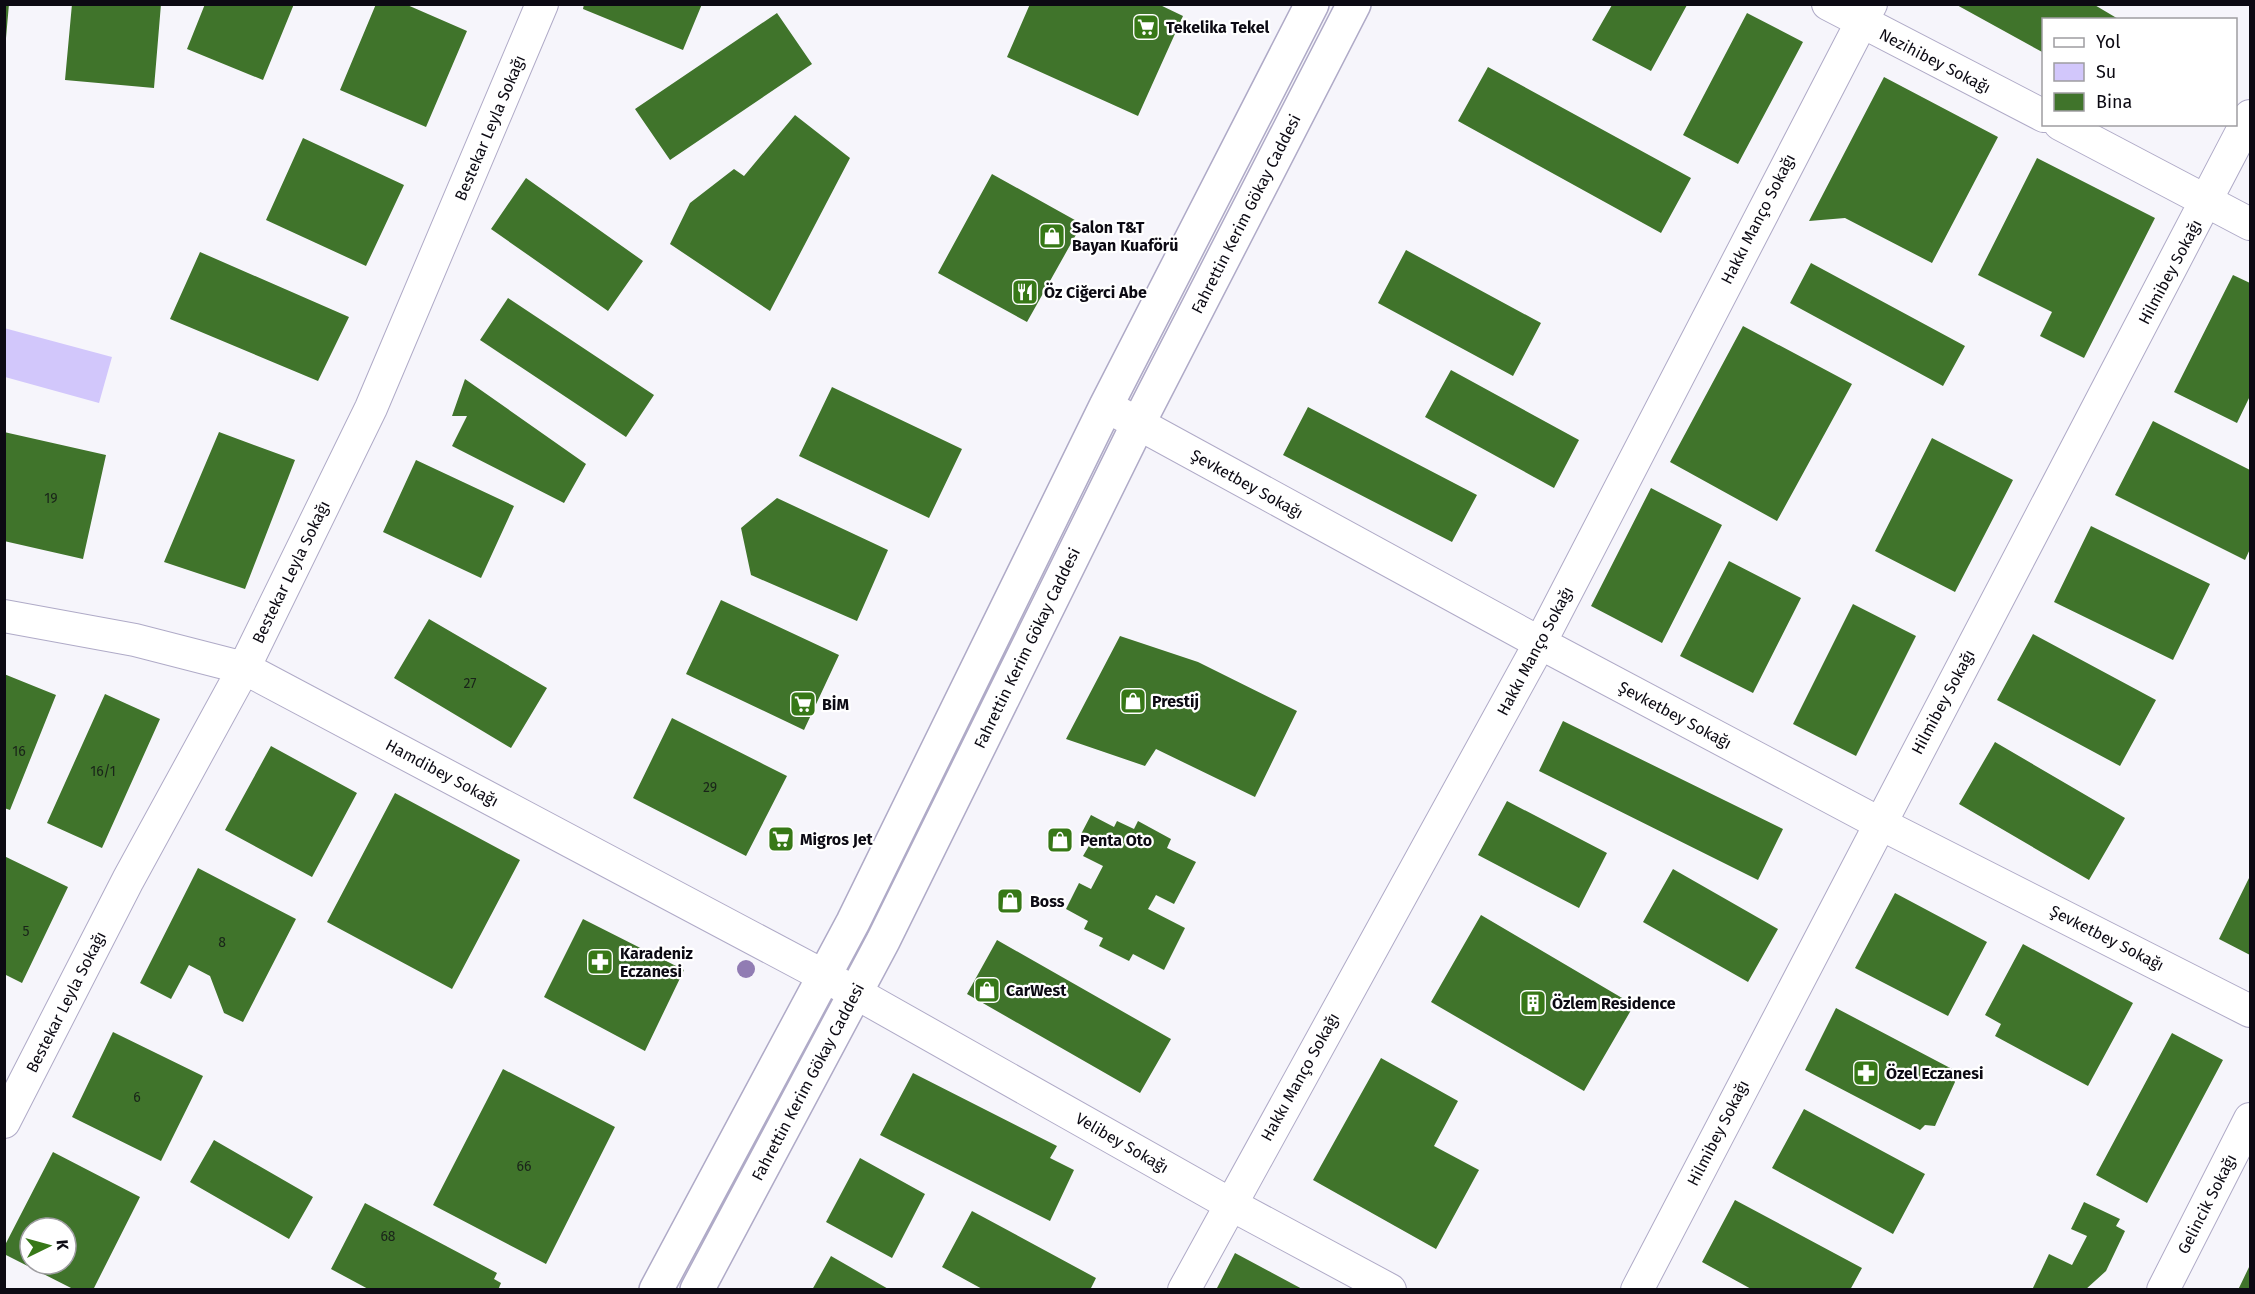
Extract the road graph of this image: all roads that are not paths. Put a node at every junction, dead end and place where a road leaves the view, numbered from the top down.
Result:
1 (1312, 4) edge
2 (1354, 4) edge
3 (1828, 4) edge
4 (541, 5) edge
5 (1865, 13) edge
6 (2042, 115) edge
7 (2250, 116) edge
8 (2064, 126) edge
9 (2208, 200) junction
10 (2250, 224) edge
11 (1106, 406) junction
12 (1138, 424) junction
13 (4, 616) edge
14 (1540, 643) junction
15 (244, 668) junction
16 (1879, 823) junction
17 (825, 976) junction
18 (856, 993) junction
19 (2250, 1011) edge
20 (2250, 1119) edge
21 (4, 1122) edge
22 (1230, 1204) junction
23 (656, 1290) edge
24 (697, 1290) edge
25 (1184, 1290) edge
26 (1390, 1290) edge
27 (1637, 1290) edge
28 (2163, 1290) edge

1 - 11 main road
2 - 12 main road, Fahrettin Kerim Gökay Caddesi
3 - 5 street, Nezihibey Sokağı
4 - 15 street, Bestekar Leyla Sokağı
5 - 6 street, Nezihibey Sokağı
5 - 14 street, Hakkı Manço Sokağı
7 - 9 street, Hilmibey Sokağı
8 - 9 street
9 - 10 street
9 - 16 street, Hilmibey Sokağı
11 - 12 street, Şevketbey Sokağı
11 - 17 main road
12 - 14 street, Şevketbey Sokağı
12 - 18 main road, Fahrettin Kerim Gökay Caddesi
13 - 15 street, Hamdibey Sokağı
14 - 16 street, Şevketbey Sokağı
14 - 22 street, Hakkı Manço Sokağı
15 - 17 street, Hamdibey Sokağı
15 - 21 street, Bestekar Leyla Sokağı
16 - 19 street, Şevketbey Sokağı
16 - 27 street, Hilmibey Sokağı
17 - 18 street, Hamdibey Sokağı
17 - 23 main road
18 - 22 street, Velibey Sokağı
18 - 24 main road, Fahrettin Kerim Gökay Caddesi
20 - 28 street, Gelincik Sokağı
22 - 25 street, Hakkı Manço Sokağı
22 - 26 street, Velibey Sokağı

